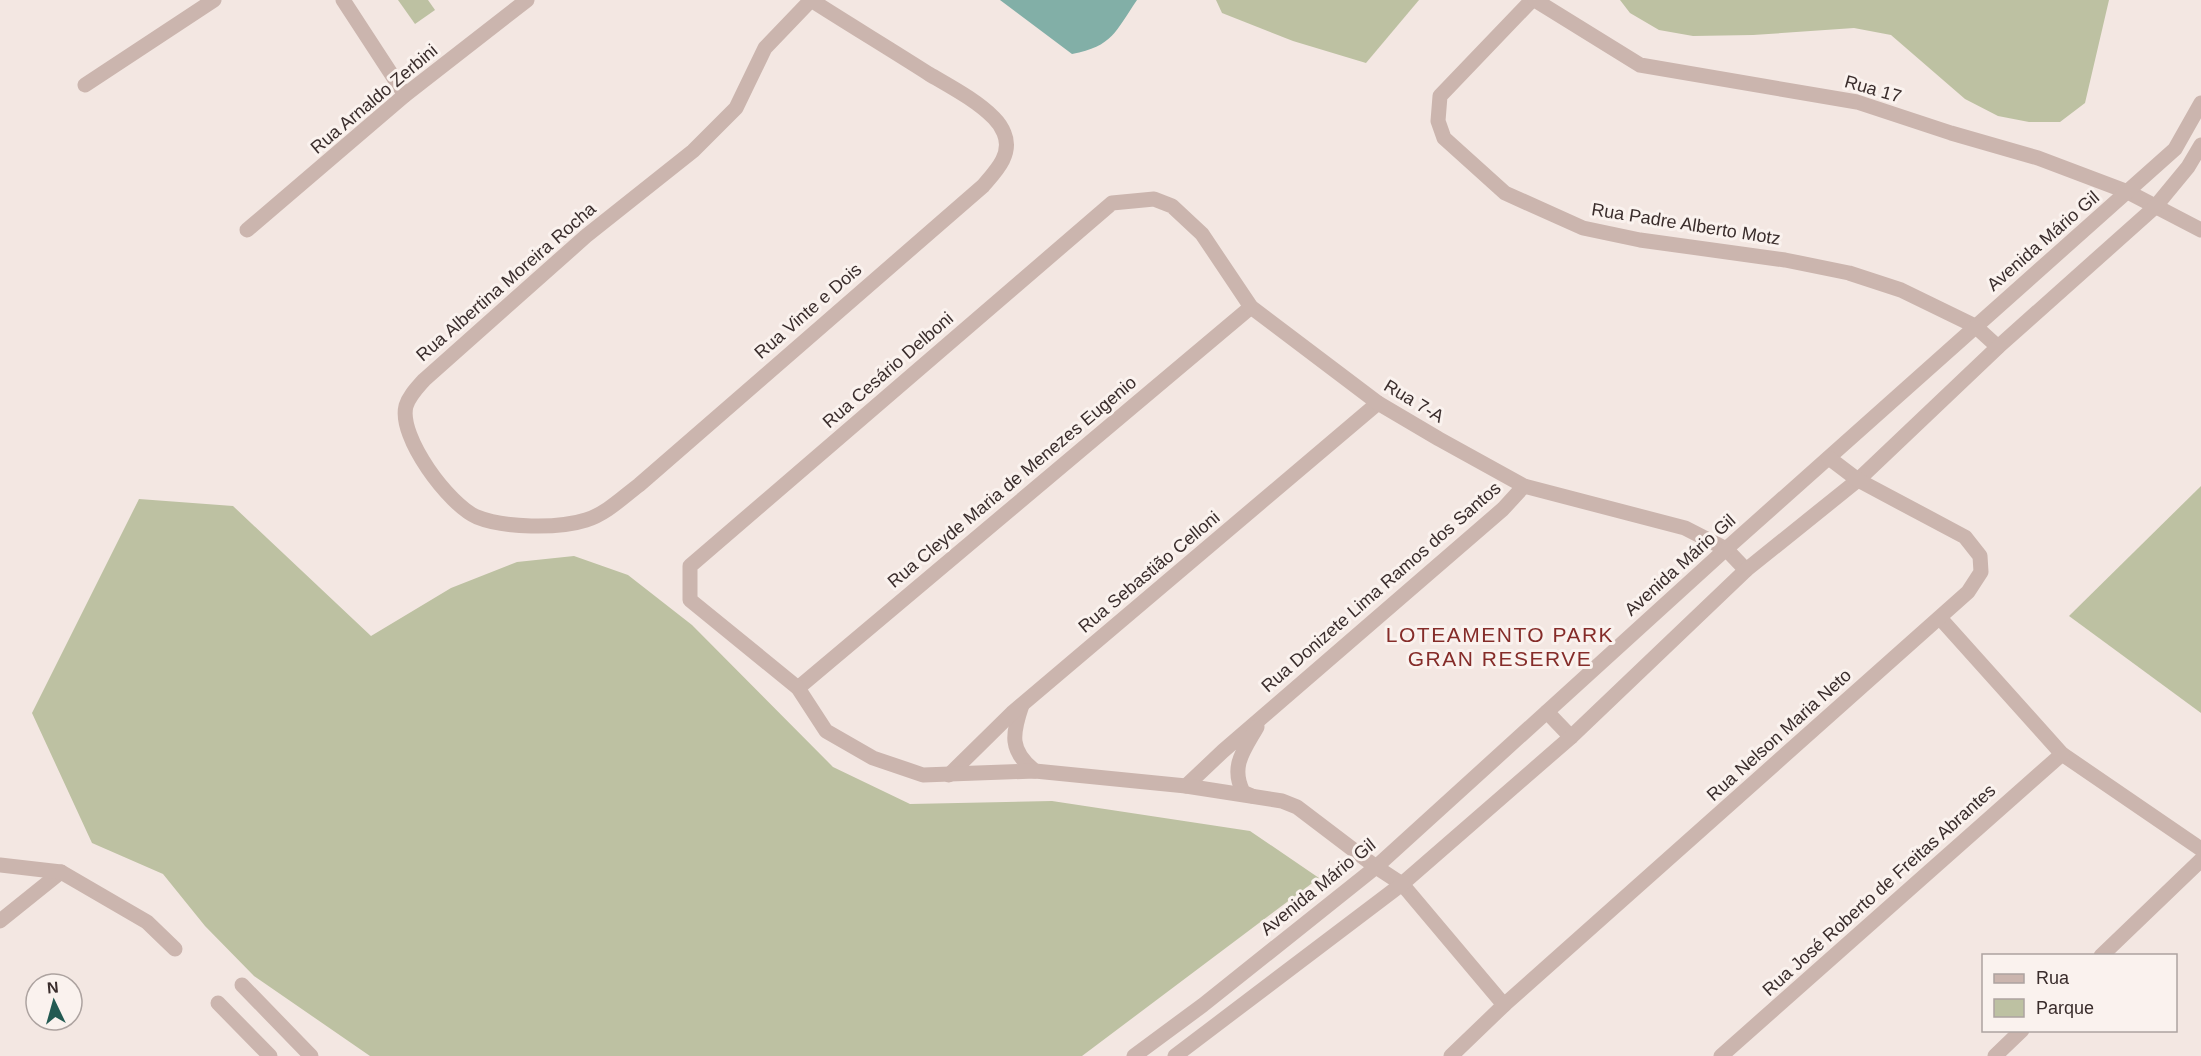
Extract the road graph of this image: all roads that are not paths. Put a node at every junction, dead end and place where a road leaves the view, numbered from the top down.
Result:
1 (214, 0) edge
2 (343, 0) edge
3 (527, 0) edge
4 (811, 0) edge
5 (1534, 0) edge
6 (85, 85) dead end
7 (405, 95) junction
8 (2201, 103) edge
9 (2201, 145) edge
10 (2128, 192) junction
11 (1112, 203) joint
12 (2155, 207) junction
13 (247, 230) dead end
14 (2201, 230) edge
15 (1251, 307) junction
16 (1975, 326) junction
17 (1998, 347) junction
18 (1378, 403) junction
19 (1829, 458) junction
20 (1858, 480) junction
21 (1524, 486) junction
22 (600, 514) joint
23 (1726, 549) junction
24 (1746, 570) junction
25 (1940, 618) junction
26 (798, 688) junction
27 (1022, 705) junction
28 (1547, 712) junction
29 (1263, 717) junction
30 (1571, 737) junction
31 (2062, 754) junction
32 (1035, 771) junction
33 (949, 775) junction
34 (1186, 786) junction
35 (1254, 797) junction
36 (2201, 849) edge
37 (2201, 860) edge
38 (0, 865) edge
39 (1376, 867) junction
40 (62, 872) junction
41 (1402, 884) junction
42 (0, 921) edge
43 (175, 949) dead end
44 (2103, 954) edge
45 (242, 985) dead end
46 (218, 1003) dead end
47 (1203, 1005) junction
48 (1504, 1005) junction
49 (1218, 1024) junction
50 (2020, 1032) edge
51 (306, 1051) edge
52 (270, 1056) edge
53 (287, 1056) edge
54 (1134, 1056) edge
55 (1175, 1056) edge
56 (1452, 1056) edge
57 (1721, 1056) edge
58 (1995, 1056) edge

1 - 6 street
2 - 7 street
3 - 7 street, Rua Arnaldo Zerbini
4 - 22 street, Rua Vinte e Dois
4 - 22 street, Rua Albertina Moreira Rocha
5 - 10 street, Rua 17
5 - 16 street, Rua Padre Alberto Motz
7 - 13 street, Rua Arnaldo Zerbini
8 - 10 street, Avenida Mário Gil
9 - 12 street
10 - 12 street, Rua 17
10 - 16 street, Avenida Mário Gil
11 - 15 street, Rua 7-A
11 - 26 street, Rua Cesário Delboni
12 - 14 street, Rua 17
12 - 17 street
15 - 18 street, Rua 7-A
15 - 26 street, Rua Cleyde Maria de Menezes Eugenio
16 - 17 street, Rua Padre Alberto Motz
16 - 19 street, Avenida Mário Gil
17 - 20 street
18 - 21 street, Rua 7-A
18 - 27 street, Rua Sebastião Celloni
19 - 20 street, Rua Nelson Maria Neto
19 - 23 street, Avenida Mário Gil
20 - 24 street
20 - 25 street, Rua Nelson Maria Neto
21 - 23 street, Rua 7-A
21 - 29 street, Rua Donizete Lima Ramos dos Santos
23 - 24 street, Rua 7-A
23 - 28 street, Avenida Mário Gil
24 - 30 street
25 - 31 street
25 - 48 street, Rua Nelson Maria Neto
26 - 33 street
27 - 32 street
27 - 33 street, Rua Sebastião Celloni
28 - 30 street
28 - 39 street, Avenida Mário Gil
29 - 34 street, Rua Donizete Lima Ramos dos Santos
29 - 35 street
30 - 41 street
31 - 36 street
31 - 57 street, Rua José Roberto de Freitas Abrantes
32 - 33 street
32 - 34 street
34 - 35 street
35 - 39 street
37 - 44 street
38 - 40 street
39 - 41 street
39 - 47 street, Avenida Mário Gil
40 - 42 street
40 - 43 street
41 - 48 street
41 - 49 street
45 - 51 street
46 - 52 street
47 - 49 street
47 - 54 street, Avenida Mário Gil
48 - 56 street, Rua Nelson Maria Neto
49 - 55 street
50 - 58 street
51 - 53 street

